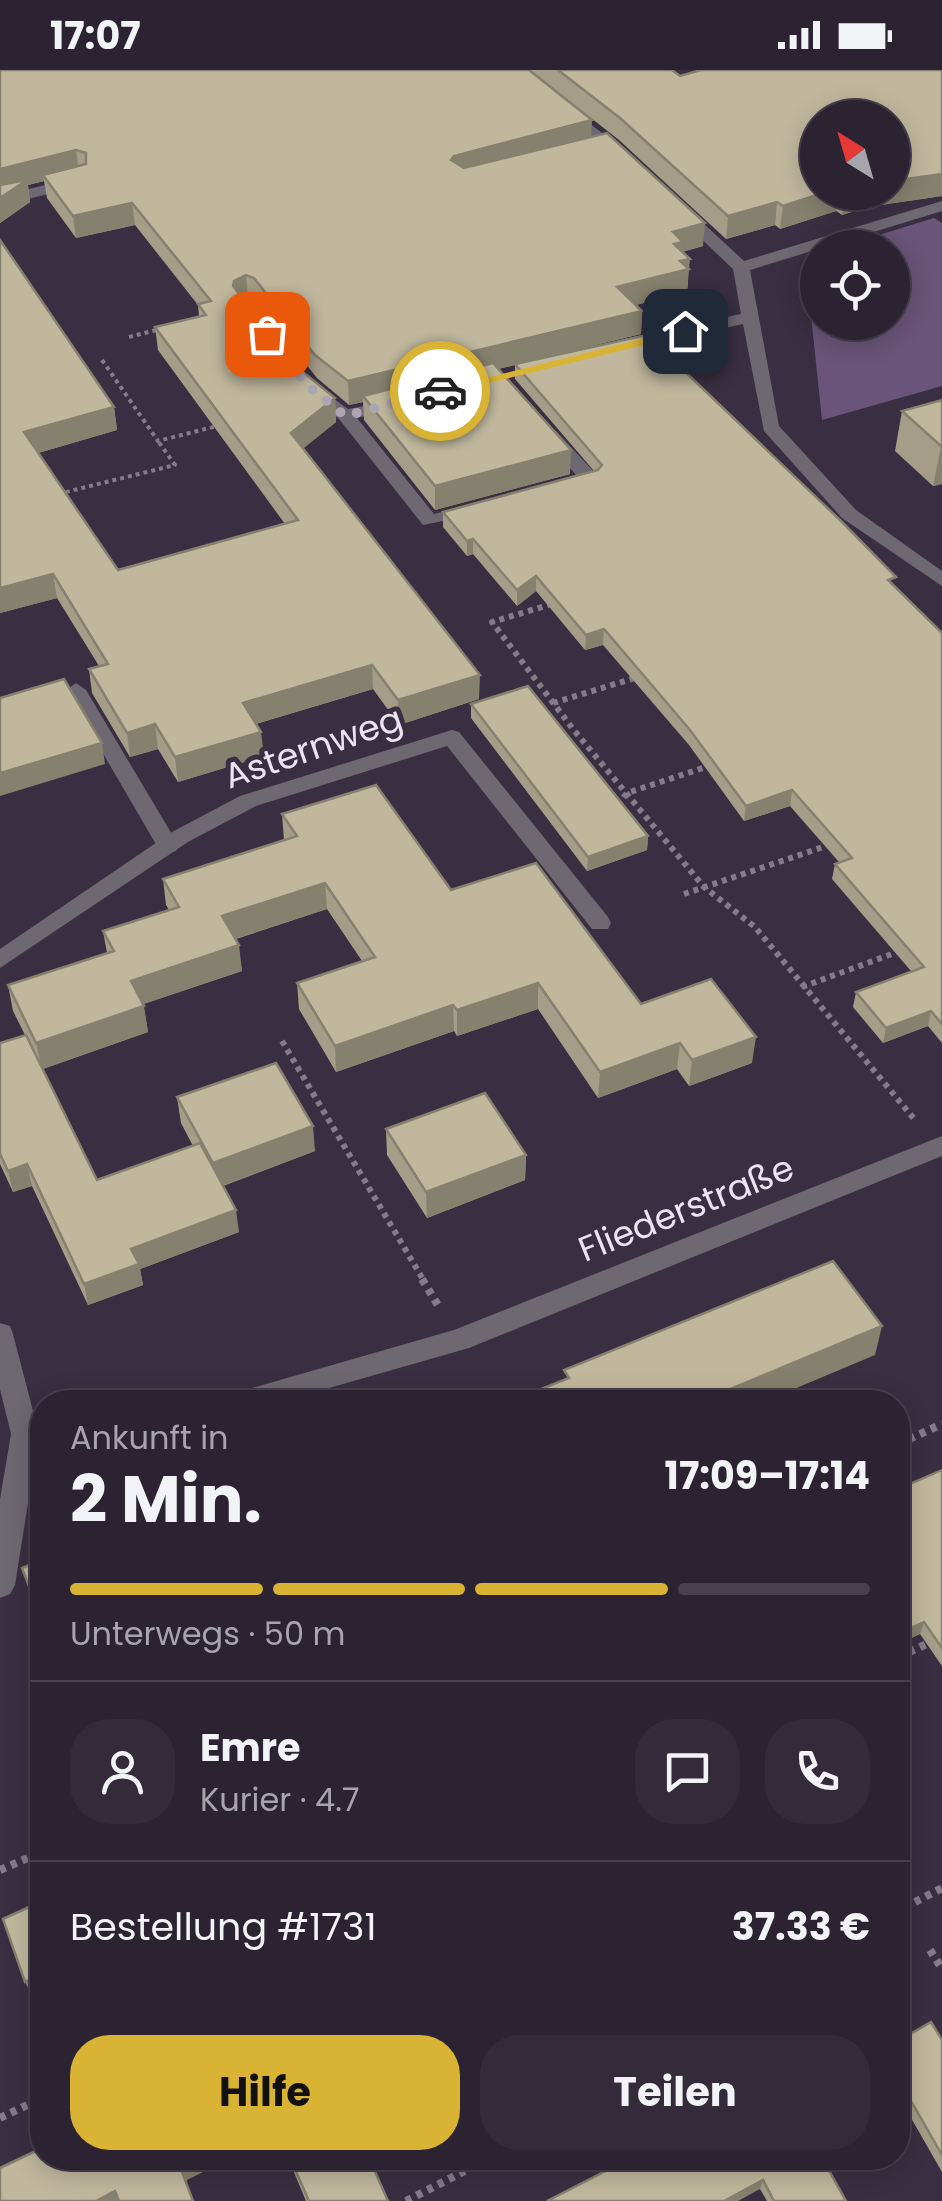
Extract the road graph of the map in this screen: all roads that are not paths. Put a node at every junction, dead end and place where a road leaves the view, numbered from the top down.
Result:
1 (516, 70) edge
2 (611, 146) junction
3 (592, 151) edge
4 (640, 173) edge
5 (80, 181) edge
6 (668, 200) edge
7 (0, 201) edge
8 (942, 206) edge
9 (741, 267) junction
10 (749, 318) junction
11 (603, 350) edge
12 (296, 370) edge
13 (421, 396) edge
14 (345, 416) junction
15 (537, 420) edge
16 (536, 492) edge
17 (501, 502) edge
18 (942, 580) edge
19 (76, 690) edge
20 (168, 846) junction
21 (600, 924) dead end
22 (0, 960) edge
23 (941, 1148) edge
24 (0, 1334) edge
25 (284, 1390) edge
26 (30, 1423) edge
27 (30, 1452) edge
28 (2, 1567) edge

1 - 2 street
2 - 3 street
2 - 4 street
5 - 7 street
6 - 9 street
8 - 9 street
9 - 10 street
10 - 11 street
10 - 18 street
12 - 14 street
13 - 14 street
14 - 17 street
15 - 16 street
19 - 20 street
20 - 21 street, Asternweg
20 - 22 street, Asternweg
23 - 25 street, Fliederstraße
24 - 26 street
27 - 28 street

